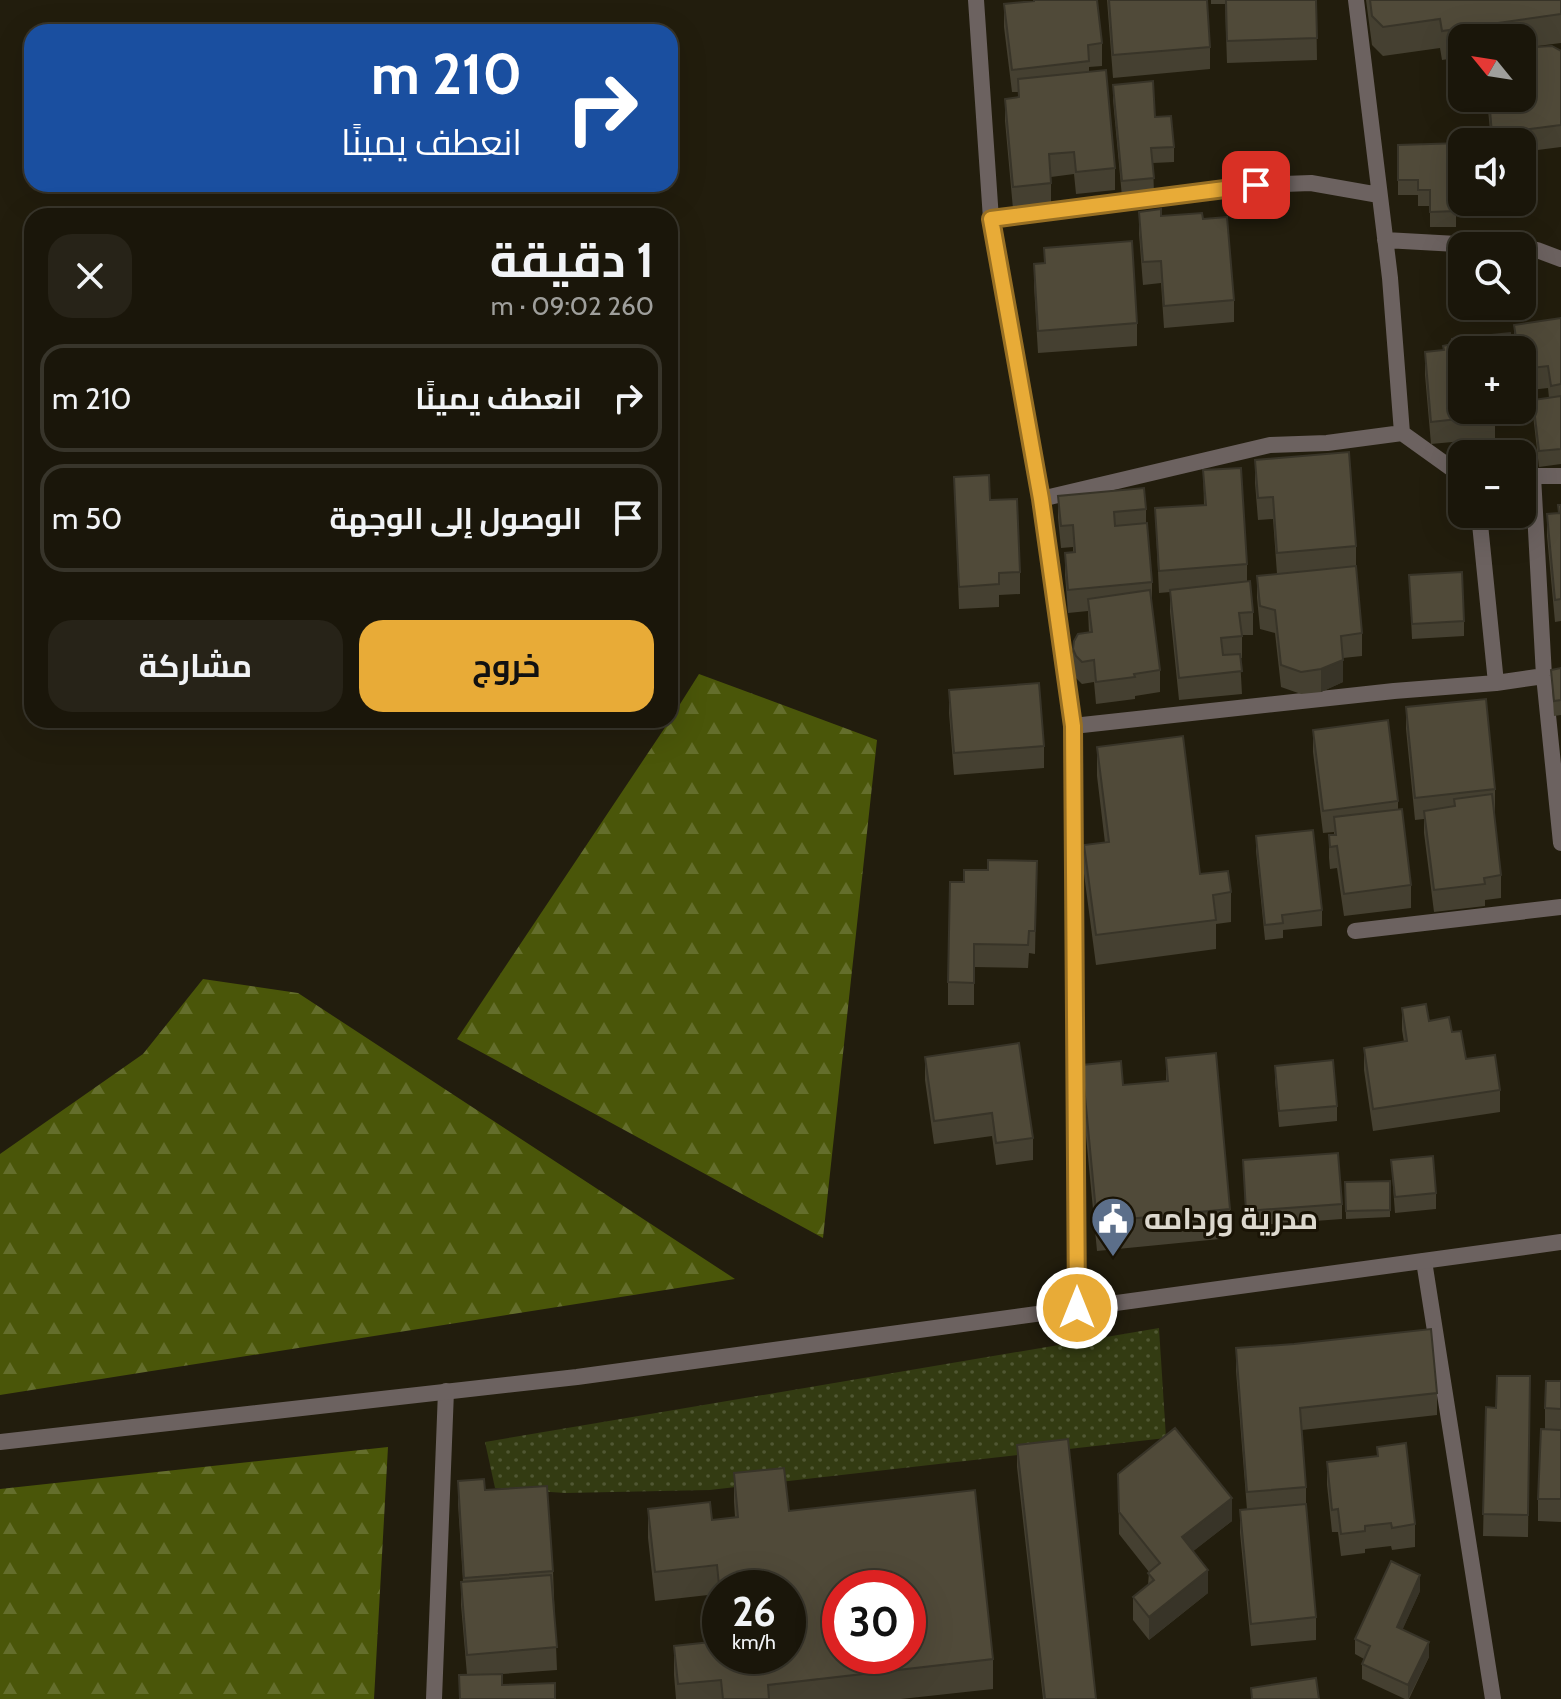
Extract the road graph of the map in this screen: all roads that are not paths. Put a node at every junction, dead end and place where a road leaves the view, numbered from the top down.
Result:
1 (976, 0) edge
2 (1356, 0) edge
3 (1379, 195) junction
4 (991, 219) junction
5 (1385, 240) junction
6 (1448, 244) edge
7 (1536, 250) edge
8 (1561, 259) edge
9 (1402, 433) junction
10 (1448, 466) edge
11 (1561, 476) edge
12 (1536, 477) edge
13 (1041, 499) junction
14 (1480, 528) edge
15 (1532, 528) edge
16 (1544, 676) junction
17 (1496, 683) junction
18 (1073, 726) junction
19 (1561, 843) edge
20 (1561, 907) edge
21 (1355, 931) dead end
22 (1561, 1242) edge
23 (1424, 1261) junction
24 (1077, 1308) junction
25 (446, 1391) junction
26 (0, 1442) edge
27 (434, 1699) edge
28 (1493, 1699) edge

1 - 4 street
2 - 3 street
3 - 4 street
3 - 5 street
4 - 13 street
5 - 6 street
5 - 9 street
7 - 8 street
9 - 10 street
9 - 13 street
11 - 12 street
13 - 18 street
14 - 17 street
15 - 16 street
16 - 17 street
16 - 19 street
17 - 18 street
18 - 24 street
20 - 21 street
22 - 23 street
23 - 24 street
23 - 28 street
24 - 25 street
25 - 26 street
25 - 27 street

